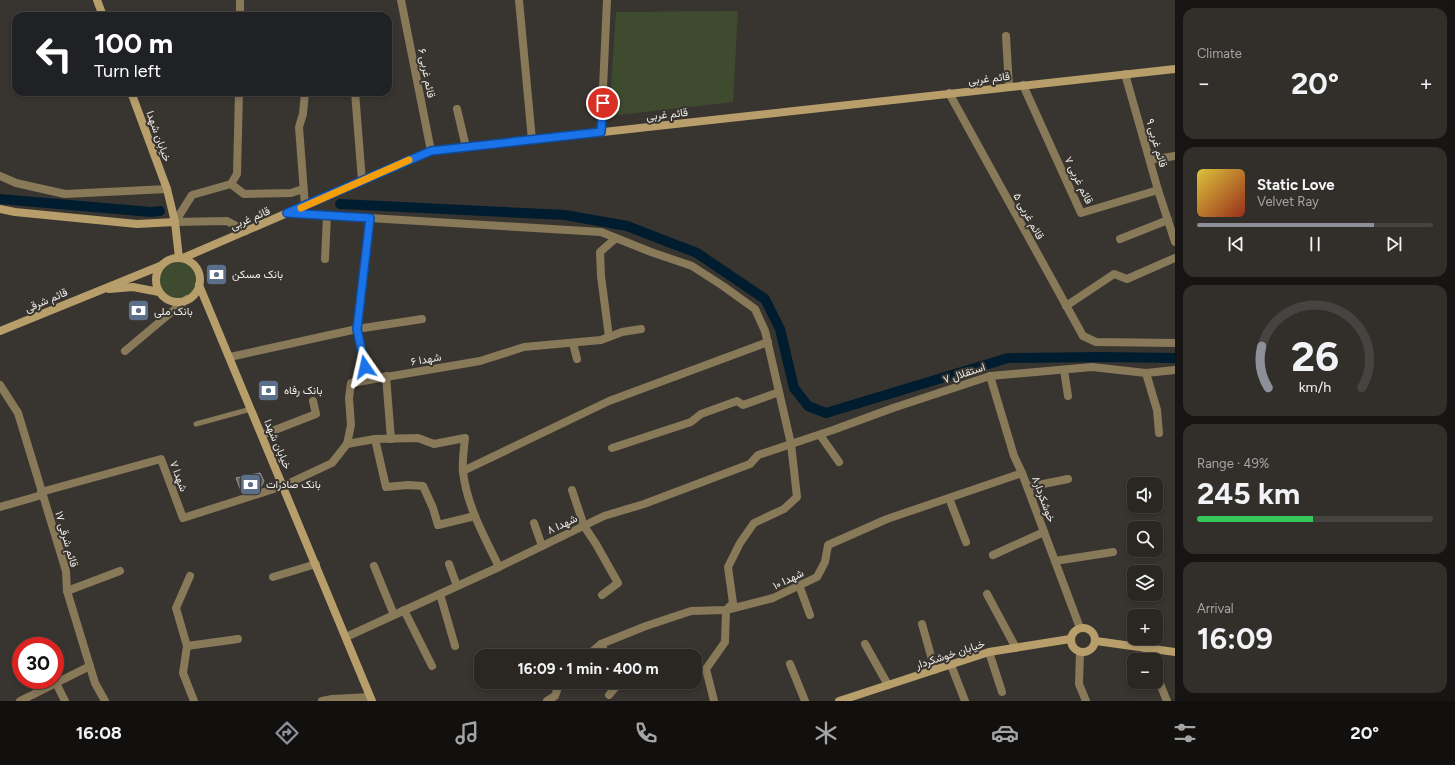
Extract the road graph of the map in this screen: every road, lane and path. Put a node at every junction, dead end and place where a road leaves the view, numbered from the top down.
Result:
1 (97, 0) edge
2 (240, 0) edge
3 (401, 0) edge
4 (519, 0) edge
5 (607, 0) edge
6 (102, 12) edge
7 (240, 12) edge
8 (1006, 36) dead end
9 (1175, 69) edge
10 (1125, 74) junction
11 (1023, 85) junction
12 (1009, 87) junction
13 (949, 93) junction
14 (132, 96) edge
15 (239, 96) edge
16 (305, 96) edge
17 (355, 96) edge
18 (457, 109) dead end
19 (601, 132) junction
20 (532, 140) junction
21 (466, 147) junction
22 (431, 151) junction
23 (1175, 156) edge
24 (1150, 160) junction
25 (0, 176) edge
26 (362, 181) junction
27 (230, 184) junction
28 (167, 189) junction
29 (304, 189) junction
30 (1158, 190) junction
31 (305, 206) junction
32 (0, 209) edge
33 (287, 213) junction
34 (328, 216) junction
35 (370, 218) junction
36 (1168, 220) junction
37 (175, 222) junction
38 (246, 231) junction
39 (616, 238) junction
40 (1120, 238) dead end
41 (1175, 242) edge
42 (181, 258) junction
43 (1175, 258) edge
44 (325, 259) dead end
45 (160, 266) junction
46 (199, 285) junction
47 (100, 289) junction
48 (159, 292) junction
49 (187, 300) junction
50 (1066, 306) junction
51 (422, 319) dead end
52 (357, 329) junction
53 (641, 329) dead end
54 (0, 331) edge
55 (609, 337) junction
56 (768, 342) junction
57 (573, 343) junction
58 (1175, 343) edge
59 (125, 351) dead end
60 (230, 357) junction
61 (577, 359) dead end
62 (1064, 370) junction
63 (1175, 370) edge
64 (1146, 373) junction
65 (386, 376) junction
66 (990, 376) junction
67 (367, 380) junction
68 (0, 385) edge
69 (779, 392) junction
70 (1068, 396) dead end
71 (313, 401) dead end
72 (251, 409) junction
73 (196, 424) dead end
74 (1159, 433) dead end
75 (262, 435) junction
76 (820, 435) junction
77 (391, 438) junction
78 (375, 439) junction
79 (346, 444) junction
80 (791, 444) junction
81 (612, 448) dead end
82 (839, 462) dead end
83 (463, 471) junction
84 (1022, 473) junction
85 (1068, 479) dead end
86 (283, 486) junction
87 (1028, 487) junction
88 (572, 490) dead end
89 (42, 493) junction
90 (950, 498) junction
91 (0, 507) edge
92 (474, 516) junction
93 (534, 522) dead end
94 (584, 526) junction
95 (1044, 532) junction
96 (966, 542) dead end
97 (542, 546) junction
98 (1113, 552) dead end
99 (993, 555) dead end
100 (1055, 561) junction
101 (316, 564) junction
102 (449, 564) dead end
103 (374, 566) dead end
104 (499, 566) junction
105 (120, 571) dead end
106 (190, 576) dead end
107 (273, 577) dead end
108 (457, 586) junction
109 (800, 586) junction
110 (67, 591) junction
111 (440, 594) junction
112 (987, 594) dead end
113 (602, 595) dead end
114 (404, 610) junction
115 (726, 610) junction
116 (394, 615) junction
117 (810, 615) dead end
118 (922, 624) dead end
119 (1080, 628) junction
120 (346, 637) junction
121 (238, 639) dead end
122 (1070, 639) junction
123 (1096, 641) junction
124 (602, 644) junction
125 (864, 644) dead end
126 (187, 646) junction
127 (455, 646) dead end
128 (1016, 648) junction
129 (1145, 648) junction
130 (596, 649) edge
131 (604, 649) edge
132 (989, 652) junction
133 (1080, 652) junction
134 (1175, 652) edge
135 (1147, 653) edge
136 (790, 664) dead end
137 (951, 665) junction
138 (90, 666) junction
139 (432, 666) dead end
140 (935, 670) junction
141 (64, 679) edge
142 (888, 685) junction
143 (44, 689) edge
144 (59, 689) edge
145 (558, 689) edge
146 (614, 689) edge
147 (1162, 689) edge
148 (1002, 692) dead end
149 (609, 695) dead end
150 (371, 699) edge
151 (556, 699) edge
152 (849, 700) edge
153 (20, 701) edge
154 (65, 701) edge
155 (105, 701) edge
156 (194, 701) edge
157 (322, 701) edge
158 (547, 701) edge
159 (714, 701) edge
160 (805, 701) edge
161 (839, 701) edge
162 (965, 701) edge
163 (1086, 701) edge
164 (1167, 701) edge

1 - 6 main road
2 - 7 street
3 - 22 street, قائم غربی ۶
4 - 20 street
5 - 19 street
8 - 12 street
9 - 10 main road, قائم غربی
10 - 11 main road, قائم غربی
10 - 24 street, قائم غربی ۹
11 - 12 main road, قائم غربی
11 - 30 street, قائم غربی ۷
12 - 13 main road, قائم غربی
13 - 19 main road, قائم غربی
13 - 50 street, قائم غربی ۵
14 - 28 main road, خیابان شهدا
15 - 27 street
16 - 29 street
17 - 26 street
18 - 21 street
19 - 20 main road, قائم غربی
20 - 21 main road, قائم غربی
21 - 22 main road, قائم غربی
22 - 26 main road, قائم غربی
23 - 24 street
24 - 30 street, قائم غربی ۹
25 - 28 street
26 - 31 main road, قائم غربی
27 - 29 street
27 - 37 street
28 - 37 main road, خیابان شهدا
29 - 31 street
30 - 36 street, قائم غربی ۹
31 - 33 main road, قائم غربی
32 - 37 main road
33 - 34 street
33 - 38 main road, قائم غربی
34 - 35 street
34 - 44 street
35 - 39 street
35 - 52 street
36 - 40 street
36 - 41 street, قائم غربی ۹
37 - 38 street
37 - 42 main road, خیابان شهدا
38 - 42 main road, قائم غربی
39 - 55 street
39 - 56 street
42 - 45 main road
42 - 46 main road
43 - 50 street
45 - 47 main road, قائم شرقی
45 - 48 main road
46 - 49 main road
46 - 60 main road, خیابان شهدا
47 - 48 main road
47 - 54 main road, قائم شرقی
48 - 49 main road
49 - 59 street
50 - 58 street, قائم غربی ۵
51 - 52 street
52 - 60 street
52 - 67 street
53 - 55 street, شهدا ۶
55 - 57 street, شهدا ۶
56 - 69 street
56 - 83 street
57 - 61 street
57 - 65 street, شهدا ۶
60 - 72 main road, خیابان شهدا
62 - 64 street, استقلال ۷
62 - 66 street, استقلال ۷
62 - 70 street
63 - 64 street, استقلال ۷
64 - 74 street
65 - 67 street, شهدا ۶
65 - 77 street
66 - 76 street, استقلال ۷
66 - 84 street, خوشکردار۸
67 - 79 street, شهدا ۶
68 - 89 street, قائم شرقی ۱۷
69 - 80 street
69 - 81 street
71 - 75 street
72 - 73 lane
72 - 75 main road, خیابان شهدا
75 - 86 main road, خیابان شهدا
76 - 80 street, استقلال ۷
76 - 82 street
77 - 78 street
77 - 83 street
78 - 79 street
78 - 92 street
79 - 86 street, شهدا ۶
80 - 94 street, شهدا ۸
80 - 115 street
83 - 92 street
84 - 87 street, خوشکردار۸
84 - 90 street, شهدا ۱۰
85 - 87 street
86 - 89 street, شهدا ۷
86 - 101 main road, خیابان شهدا
87 - 95 street, خوشکردار۸
88 - 94 street
89 - 91 street
89 - 110 street, قائم شرقی ۱۷
90 - 96 street
90 - 109 street, شهدا ۱۰
92 - 104 street
93 - 97 street
94 - 97 street, شهدا ۸
94 - 113 street
95 - 99 street
95 - 100 street, خوشکردار۸
97 - 104 street, شهدا ۸
98 - 100 street
100 - 119 street, خوشکردار۸
101 - 107 street
101 - 120 main road, خیابان شهدا
102 - 108 street
103 - 116 street
104 - 108 street, شهدا ۸
105 - 110 street
106 - 126 street
108 - 111 street, شهدا ۸
109 - 115 street, شهدا ۱۰
109 - 117 street
110 - 138 street, قائم شرقی ۱۷
111 - 114 street, شهدا ۸
111 - 127 street
112 - 128 street
114 - 116 street, شهدا ۸
114 - 139 street
115 - 124 street, شهدا ۱۰
115 - 159 street
116 - 120 street, شهدا ۸
118 - 140 street
119 - 122 main road
119 - 123 main road
120 - 150 main road, خیابان شهدا
121 - 126 street
122 - 128 main road, خیابان خوشکردار
122 - 133 main road
123 - 129 main road
123 - 133 main road
124 - 130 street, شهدا ۱۰
124 - 131 street
125 - 142 street
126 - 156 street
128 - 132 main road, خیابان خوشکردار
129 - 134 main road
129 - 135 street
132 - 137 main road, خیابان خوشکردار
132 - 148 street
133 - 163 street
136 - 160 street
137 - 140 main road, خیابان خوشکردار
137 - 162 street
138 - 141 street
138 - 155 street, قائم شرقی ۱۷
140 - 142 main road, خیابان خوشکردار
142 - 152 main road, خیابان خوشکردار
143 - 153 street
144 - 154 street
145 - 151 street
146 - 149 street
147 - 164 street
150 - 157 street
151 - 158 street
152 - 161 main road, خیابان خوشکردار

